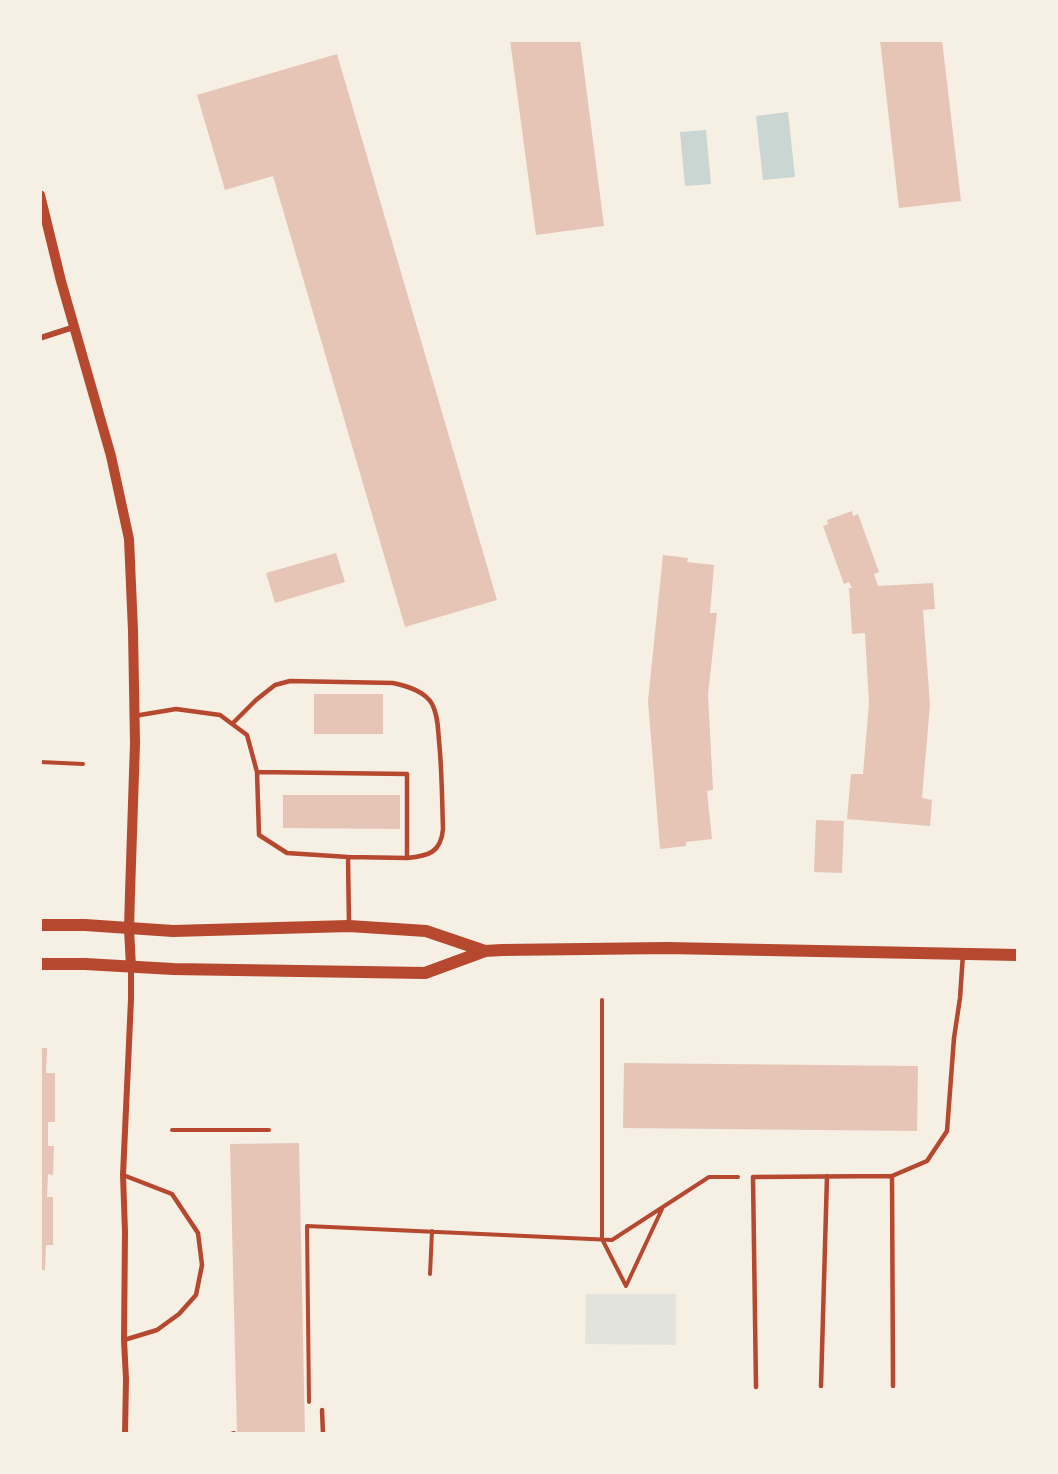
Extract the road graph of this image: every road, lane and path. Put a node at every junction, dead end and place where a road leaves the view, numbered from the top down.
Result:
1 (40, 195) edge
2 (74, 327) junction
3 (40, 338) edge
4 (134, 716) junction
5 (231, 724) junction
6 (40, 762) edge
7 (83, 764) dead end
8 (257, 771) junction
9 (348, 857) junction
10 (407, 858) junction
11 (40, 925) edge
12 (349, 926) junction
13 (129, 928) junction
14 (485, 951) junction
15 (963, 953) junction
16 (1017, 955) edge
17 (40, 964) edge
18 (131, 967) junction
19 (602, 1000) dead end
20 (269, 1130) dead end
21 (172, 1131) dead end
22 (123, 1175) junction
23 (826, 1176) junction
24 (892, 1176) junction
25 (753, 1177) junction
26 (663, 1207) junction
27 (432, 1231) junction
28 (602, 1239) junction
29 (430, 1274) dead end
30 (124, 1340) junction
31 (821, 1386) dead end
32 (893, 1386) dead end
33 (756, 1387) dead end
34 (309, 1410) dead end
35 (322, 1410) dead end
36 (125, 1434) edge
37 (323, 1434) edge

1 - 2 street
2 - 3 street
2 - 4 street
4 - 5 lane
4 - 13 street
5 - 8 lane
5 - 10 lane
6 - 7 path
8 - 9 lane
8 - 10 lane
9 - 10 lane
9 - 12 lane
11 - 13 main road
12 - 13 main road
12 - 14 main road
13 - 18 street
14 - 15 main road
14 - 18 main road
15 - 16 main road
15 - 24 lane
17 - 18 main road
18 - 22 street
19 - 28 path
20 - 21 path
22 - 30 street
22 - 30 lane
23 - 24 lane
23 - 25 lane
23 - 31 lane
24 - 32 lane
25 - 26 path
25 - 33 lane
26 - 28 path
26 - 28 path
27 - 28 path
27 - 29 path
27 - 34 path
30 - 36 street
35 - 37 lane

